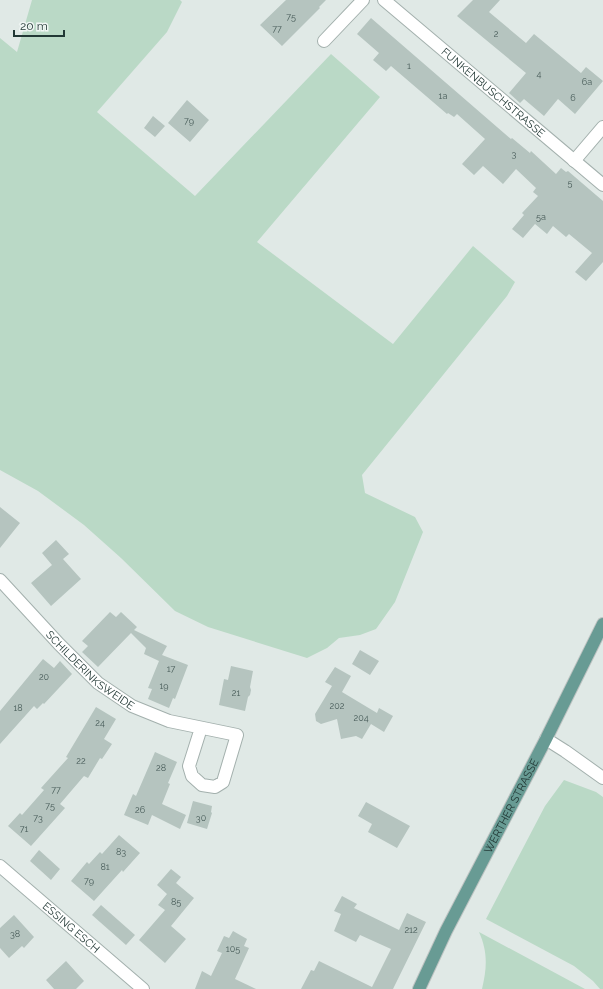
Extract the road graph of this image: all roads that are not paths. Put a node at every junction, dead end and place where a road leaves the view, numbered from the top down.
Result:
1 (363, 0) edge
2 (384, 0) edge
3 (324, 41) dead end
4 (603, 127) edge
5 (574, 160) junction
6 (603, 185) edge
7 (0, 580) edge
8 (603, 624) edge
9 (201, 728) junction
10 (546, 739) junction
11 (603, 778) edge
12 (0, 866) edge
13 (143, 989) edge
14 (419, 989) edge

1 - 3 street
2 - 5 street, FUNKENBUSCHSTRASSE
4 - 5 street
5 - 6 street, FUNKENBUSCHSTRASSE
7 - 9 street, SCHILDERINKSWEIDE
8 - 10 main road, WERTHER STRASSE
9 - 9 street, SCHILDERINKSWEIDE
10 - 11 street
10 - 14 main road, WERTHER STRASSE
12 - 13 street, ESSING ESCH

